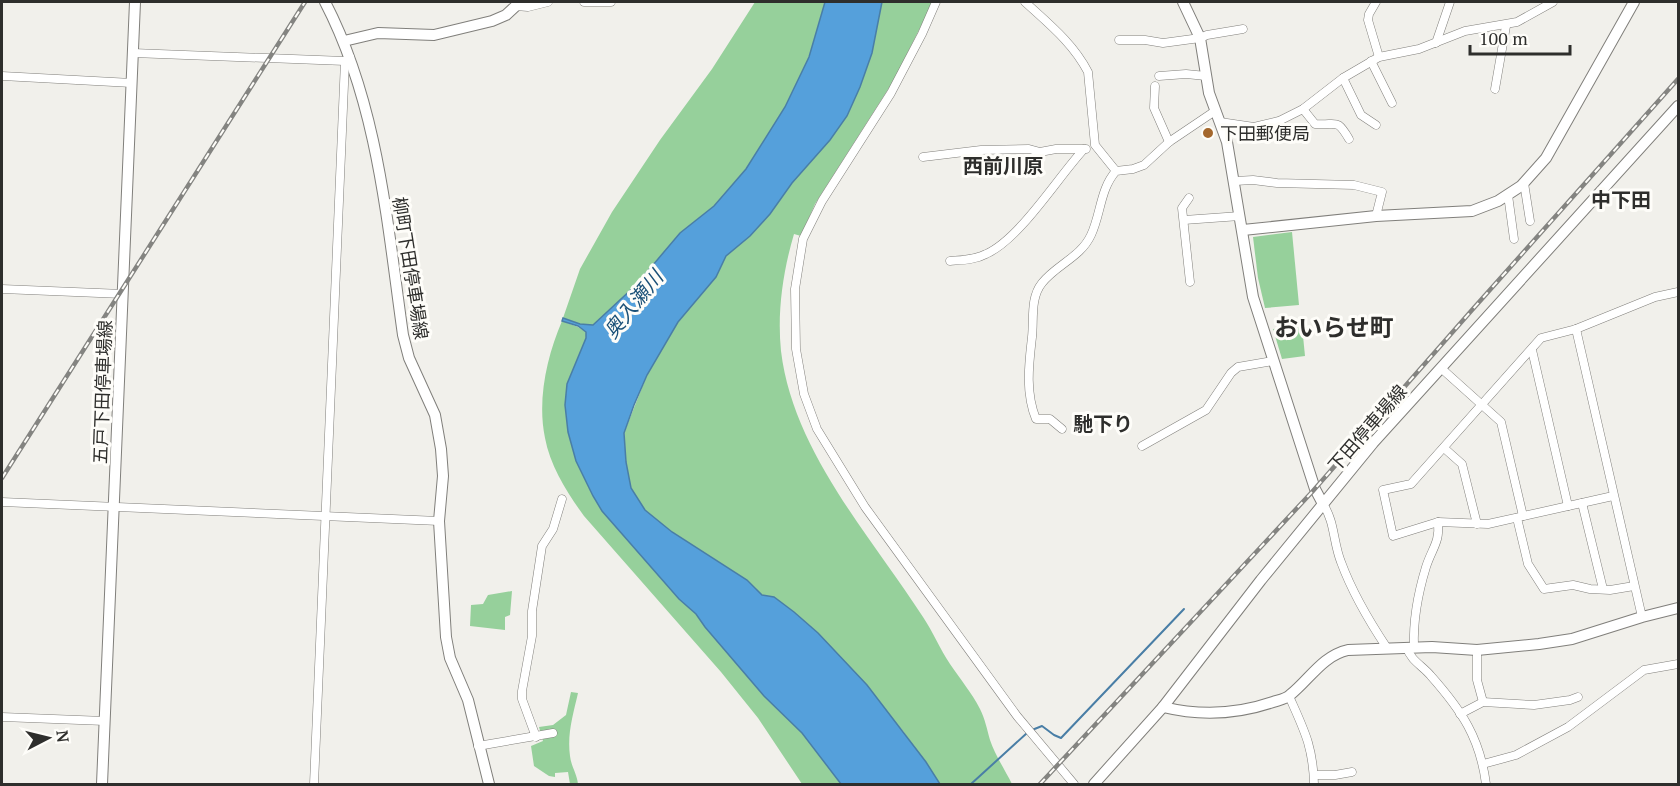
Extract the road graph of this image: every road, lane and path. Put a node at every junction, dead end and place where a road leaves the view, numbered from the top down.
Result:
1 (135, 2) edge
2 (325, 2) edge
3 (547, 2) edge
4 (584, 2) edge
5 (611, 2) edge
6 (936, 2) edge
7 (1025, 2) edge
8 (1183, 2) edge
9 (1376, 2) edge
10 (1450, 2) edge
11 (1553, 2) edge
12 (1634, 2) edge
13 (518, 4) edge
14 (1506, 26) junction
15 (1243, 29) dead end
16 (1200, 38) junction
17 (1119, 40) dead end
18 (344, 41) junction
19 (1436, 43) junction
20 (133, 53) junction
21 (348, 59) junction
22 (1375, 59) junction
23 (2, 76) edge
24 (1159, 76) dead end
25 (1206, 76) junction
26 (1343, 78) junction
27 (132, 83) junction
28 (1155, 86) dead end
29 (1495, 89) dead end
30 (1392, 103) dead end
31 (1678, 106) edge
32 (1303, 109) junction
33 (1215, 111) junction
34 (1220, 122) junction
35 (1376, 125) dead end
36 (1349, 139) dead end
37 (1169, 142) junction
38 (1097, 148) junction
39 (1084, 149) junction
40 (924, 157) dead end
41 (1116, 171) junction
42 (1235, 181) junction
43 (1524, 183) junction
44 (1509, 195) junction
45 (1189, 198) dead end
46 (1240, 216) junction
47 (1376, 216) junction
48 (1184, 220) junction
49 (1530, 221) dead end
50 (1243, 230) junction
51 (1514, 239) dead end
52 (950, 261) dead end
53 (1190, 282) dead end
54 (2, 289) edge
55 (1678, 292) edge
56 (123, 294) junction
57 (1576, 328) junction
58 (1532, 350) junction
59 (1273, 361) junction
60 (1442, 369) junction
61 (1482, 405) junction
62 (1062, 429) dead end
63 (1142, 446) dead end
64 (1444, 448) junction
65 (1613, 496) junction
66 (562, 500) dead end
67 (2, 502) edge
68 (1582, 503) junction
69 (1323, 504) junction
70 (1568, 506) junction
71 (115, 507) junction
72 (325, 516) junction
73 (1520, 517) junction
74 (439, 521) junction
75 (1438, 522) junction
76 (1477, 524) junction
77 (1634, 586) junction
78 (1603, 590) junction
79 (1678, 608) edge
80 (1642, 617) junction
81 (1387, 648) junction
82 (1411, 648) junction
83 (1477, 650) junction
84 (1678, 664) edge
85 (1289, 696) junction
86 (1578, 697) dead end
87 (1483, 702) junction
88 (1163, 707) junction
89 (1461, 714) junction
90 (2, 717) edge
91 (105, 721) junction
92 (553, 733) dead end
93 (536, 737) junction
94 (478, 746) junction
95 (1483, 764) junction
96 (1352, 772) dead end
97 (1314, 775) junction
98 (102, 784) edge
99 (314, 784) edge
100 (489, 784) edge
101 (1074, 784) edge
102 (1094, 784) edge
103 (1314, 784) edge
104 (1486, 784) edge

1 - 20 main road, 五戸下田停車場線
2 - 18 main road, 柳町下田停車場線
3 - 13 street
4 - 5 street
6 - 101 street
7 - 38 street
8 - 16 main road
9 - 22 street
10 - 19 street
11 - 14 street
12 - 43 main road
13 - 18 main road
14 - 19 street
14 - 29 street
15 - 16 street
16 - 17 street
16 - 25 main road
18 - 21 main road, 柳町下田停車場線
19 - 22 street
20 - 21 street
20 - 27 main road, 五戸下田停車場線
21 - 72 street
21 - 74 main road, 柳町下田停車場線
22 - 26 street
22 - 30 street
23 - 27 street
24 - 25 street
25 - 33 main road
26 - 32 street
26 - 35 street
27 - 56 main road, 五戸下田停車場線
28 - 37 street
31 - 60 main road, 下田停車場線
32 - 34 street
32 - 36 street
33 - 34 main road
33 - 37 street
34 - 42 main road
37 - 41 street
38 - 39 street
38 - 41 street
39 - 40 street
39 - 52 street
41 - 62 street
42 - 46 main road
42 - 47 street
43 - 44 main road
43 - 49 street
44 - 47 main road
44 - 51 street
45 - 48 street
46 - 48 street
46 - 50 main road
47 - 50 main road
48 - 53 street
50 - 59 main road
54 - 56 street
55 - 57 street
56 - 71 main road, 五戸下田停車場線
57 - 58 street
57 - 65 street
58 - 61 street
58 - 70 street
59 - 63 street
59 - 69 main road
60 - 61 street
60 - 69 main road, 下田停車場線
61 - 64 street
61 - 73 street
64 - 75 street
64 - 76 street
65 - 68 street
65 - 77 street
66 - 93 street
67 - 71 street
68 - 70 street
68 - 78 street
69 - 81 street
69 - 88 main road, 下田停車場線
70 - 73 street
71 - 72 street
71 - 91 main road, 五戸下田停車場線
72 - 74 street
72 - 99 street
73 - 76 street
73 - 78 street
74 - 94 main road, 柳町下田停車場線
75 - 76 street
75 - 82 street
77 - 78 street
77 - 80 street
79 - 80 main road
80 - 83 main road
81 - 82 main road
81 - 85 main road
82 - 83 main road
82 - 89 street
83 - 87 street
84 - 95 street
85 - 88 main road
85 - 97 street
86 - 87 street
87 - 89 street
88 - 102 main road, 下田停車場線
89 - 95 street
90 - 91 street
91 - 98 main road, 五戸下田停車場線
92 - 93 street
93 - 94 street
94 - 100 main road, 柳町下田停車場線
95 - 104 street
96 - 97 street
97 - 103 street

